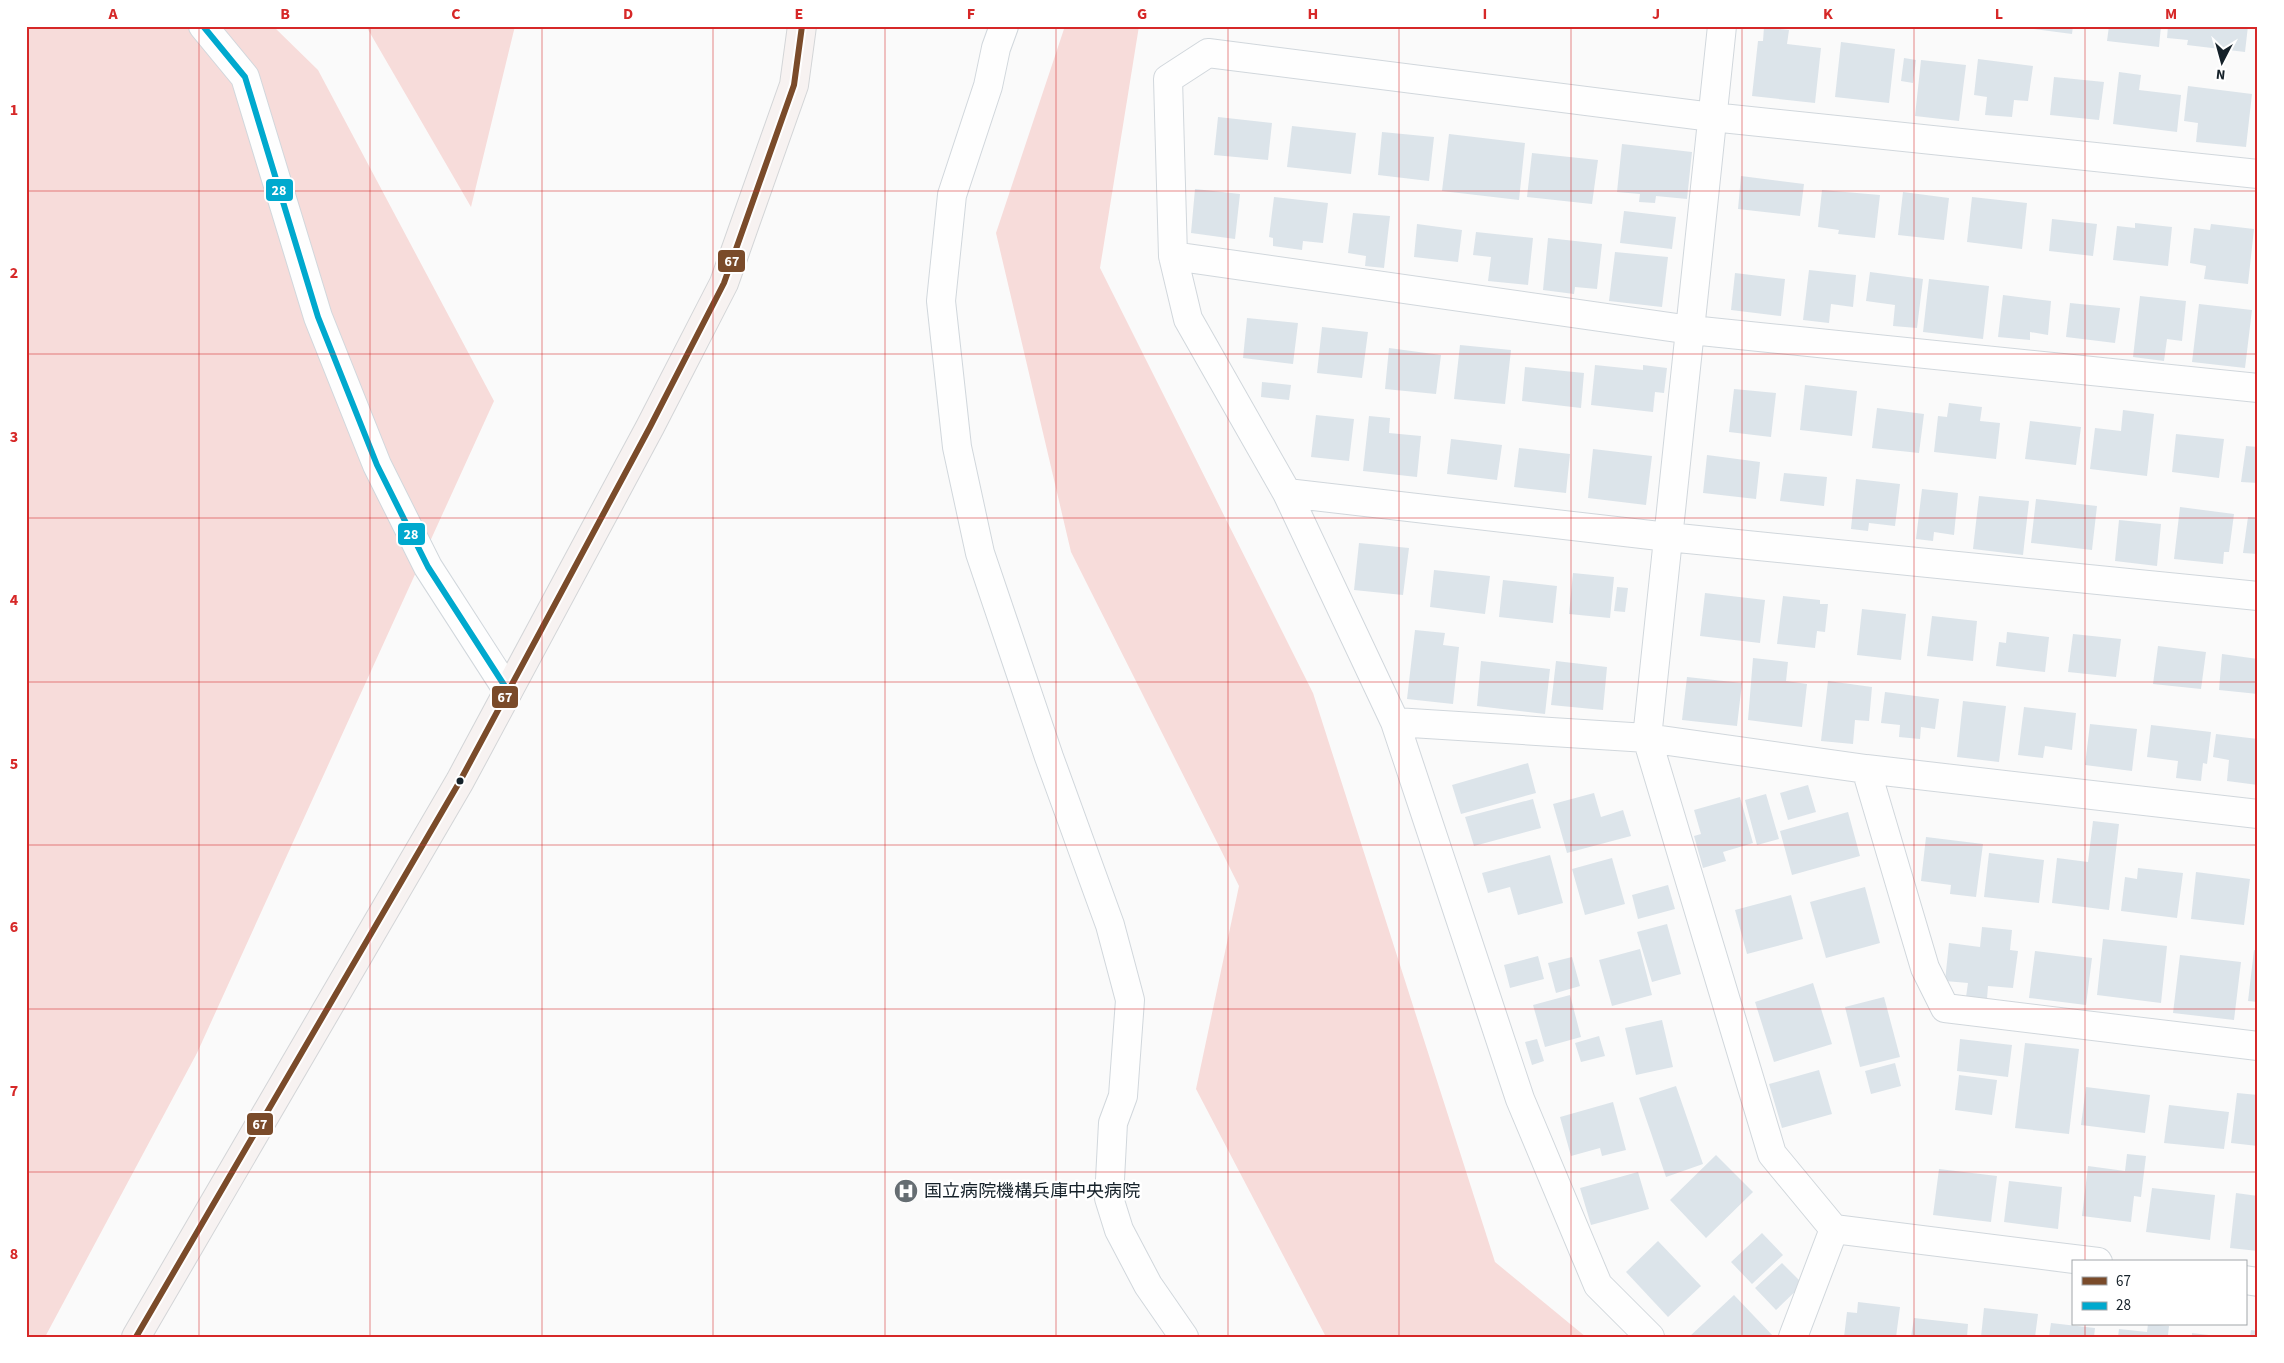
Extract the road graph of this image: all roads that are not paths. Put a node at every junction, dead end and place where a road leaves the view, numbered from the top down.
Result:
1 (203, 26) edge
2 (802, 26) edge
3 (1004, 26) edge
4 (1722, 26) edge
5 (1712, 117) junction
6 (2258, 174) edge
7 (1173, 256) junction
8 (1691, 330) junction
9 (2258, 388) edge
10 (1288, 493) junction
11 (1668, 537) junction
12 (2258, 596) edge
13 (508, 691) junction
14 (1395, 722) junction
15 (1647, 738) junction
16 (1866, 769) junction
17 (2258, 814) edge
18 (2258, 1046) edge
19 (1834, 1229) junction
20 (2082, 1260) edge
21 (136, 1337) edge
22 (1184, 1337) edge
23 (1650, 1337) edge
24 (1793, 1337) edge

1 - 13 street
2 - 13 main road
3 - 22 street
4 - 5 street
5 - 6 street
5 - 7 street
5 - 8 street
7 - 8 street
7 - 10 street
8 - 9 street
8 - 11 street
10 - 11 street
10 - 14 street
11 - 12 street
11 - 15 street
13 - 21 main road
14 - 15 street
14 - 23 street
15 - 16 street
15 - 19 street
16 - 17 street
16 - 18 street
19 - 20 street
19 - 24 street

